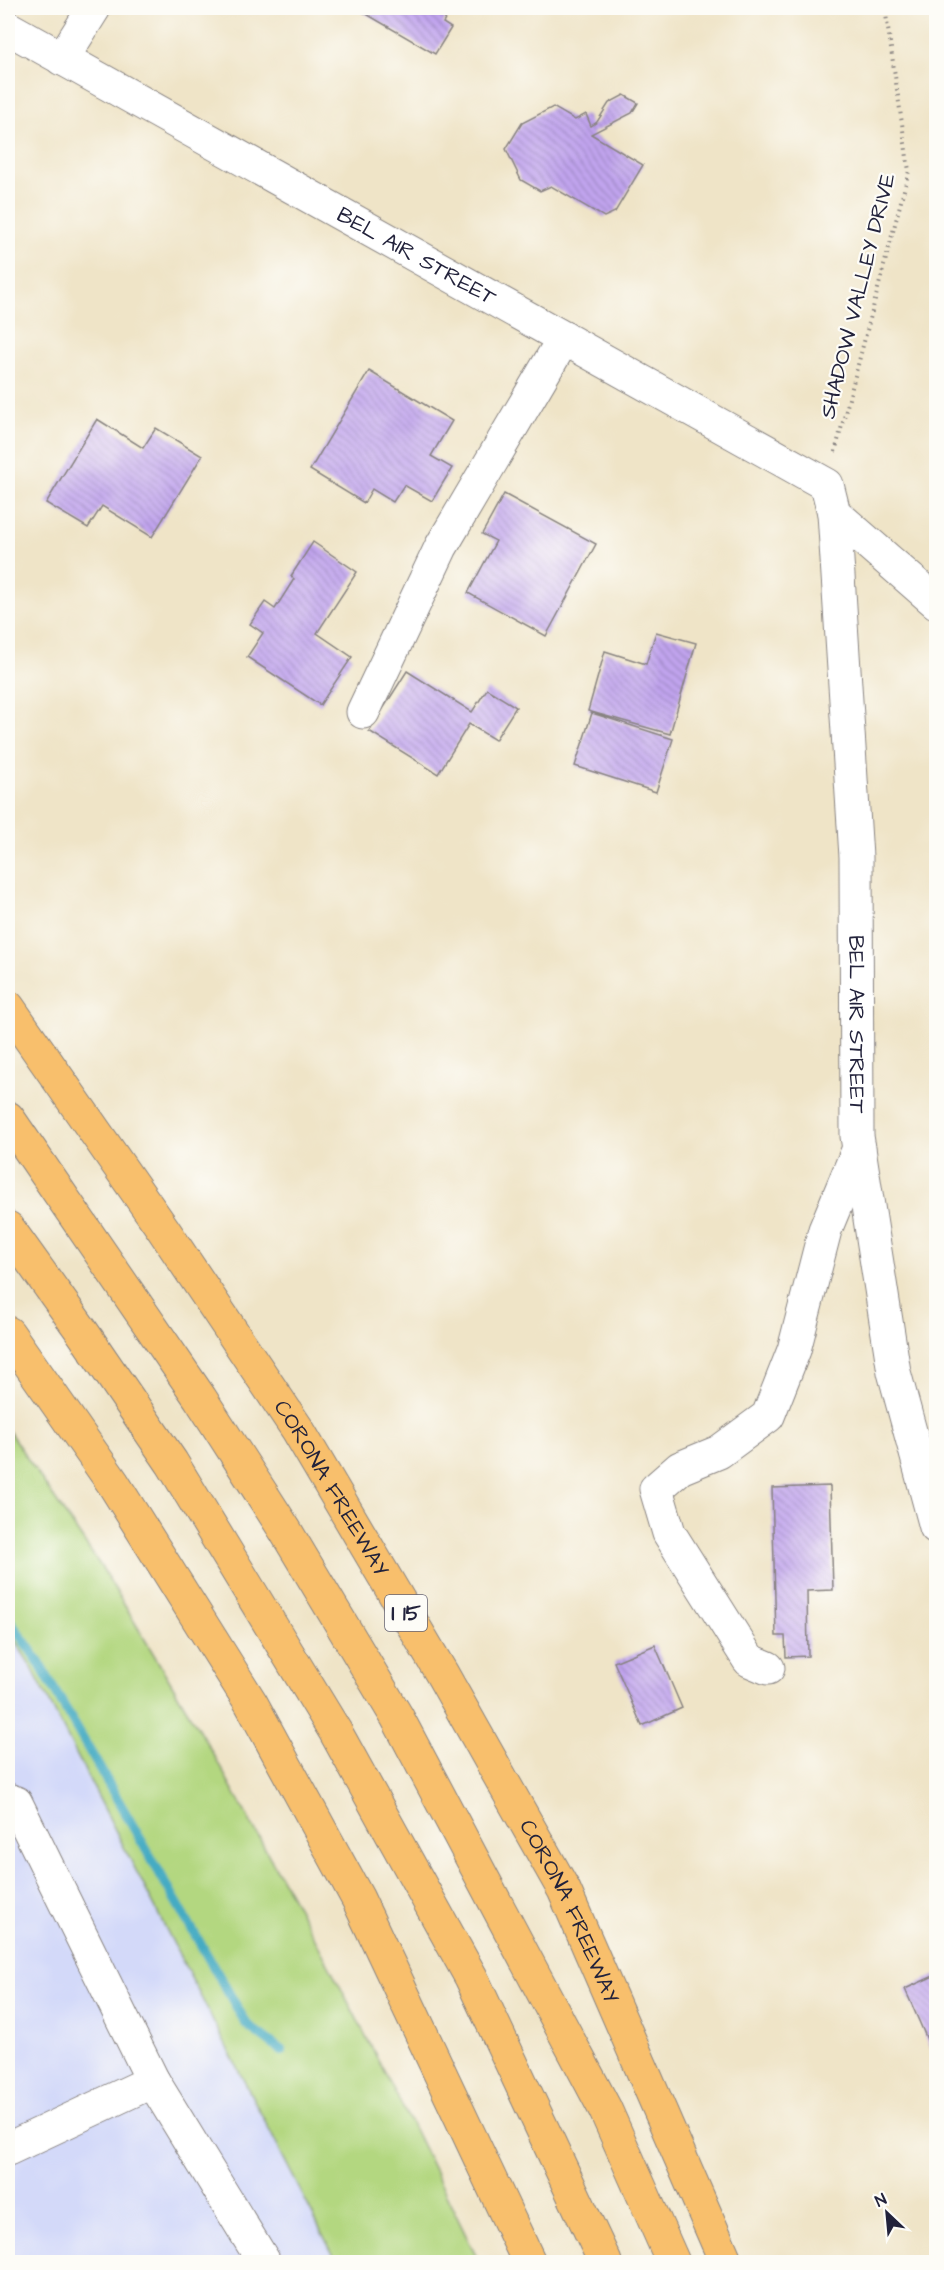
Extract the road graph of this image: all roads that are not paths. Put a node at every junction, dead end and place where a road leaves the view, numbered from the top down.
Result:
1 (94, 8) edge
2 (8, 28) edge
3 (62, 59) junction
4 (564, 338) junction
5 (830, 499) junction
6 (936, 602) edge
7 (363, 712) dead end
8 (8, 1007) edge
9 (8, 1118) edge
10 (859, 1146) junction
11 (8, 1228) edge
12 (8, 1333) edge
13 (936, 1527) edge
14 (768, 1668) dead end
15 (8, 1800) edge
16 (153, 2081) junction
17 (8, 2149) edge
18 (264, 2262) edge
19 (529, 2262) edge
20 (605, 2262) edge
21 (673, 2262) edge
22 (726, 2262) edge

1 - 3 street
2 - 3 street, BEL AIR STREET
3 - 4 street, BEL AIR STREET
4 - 5 street, BEL AIR STREET
4 - 7 street
5 - 6 street
5 - 10 street, BEL AIR STREET
8 - 22 highway, CORONA FREEWAY / I 15
9 - 21 highway
10 - 13 street, BEL AIR STREET
10 - 14 street
11 - 20 highway
12 - 19 highway
15 - 16 street
16 - 17 street
16 - 18 street

